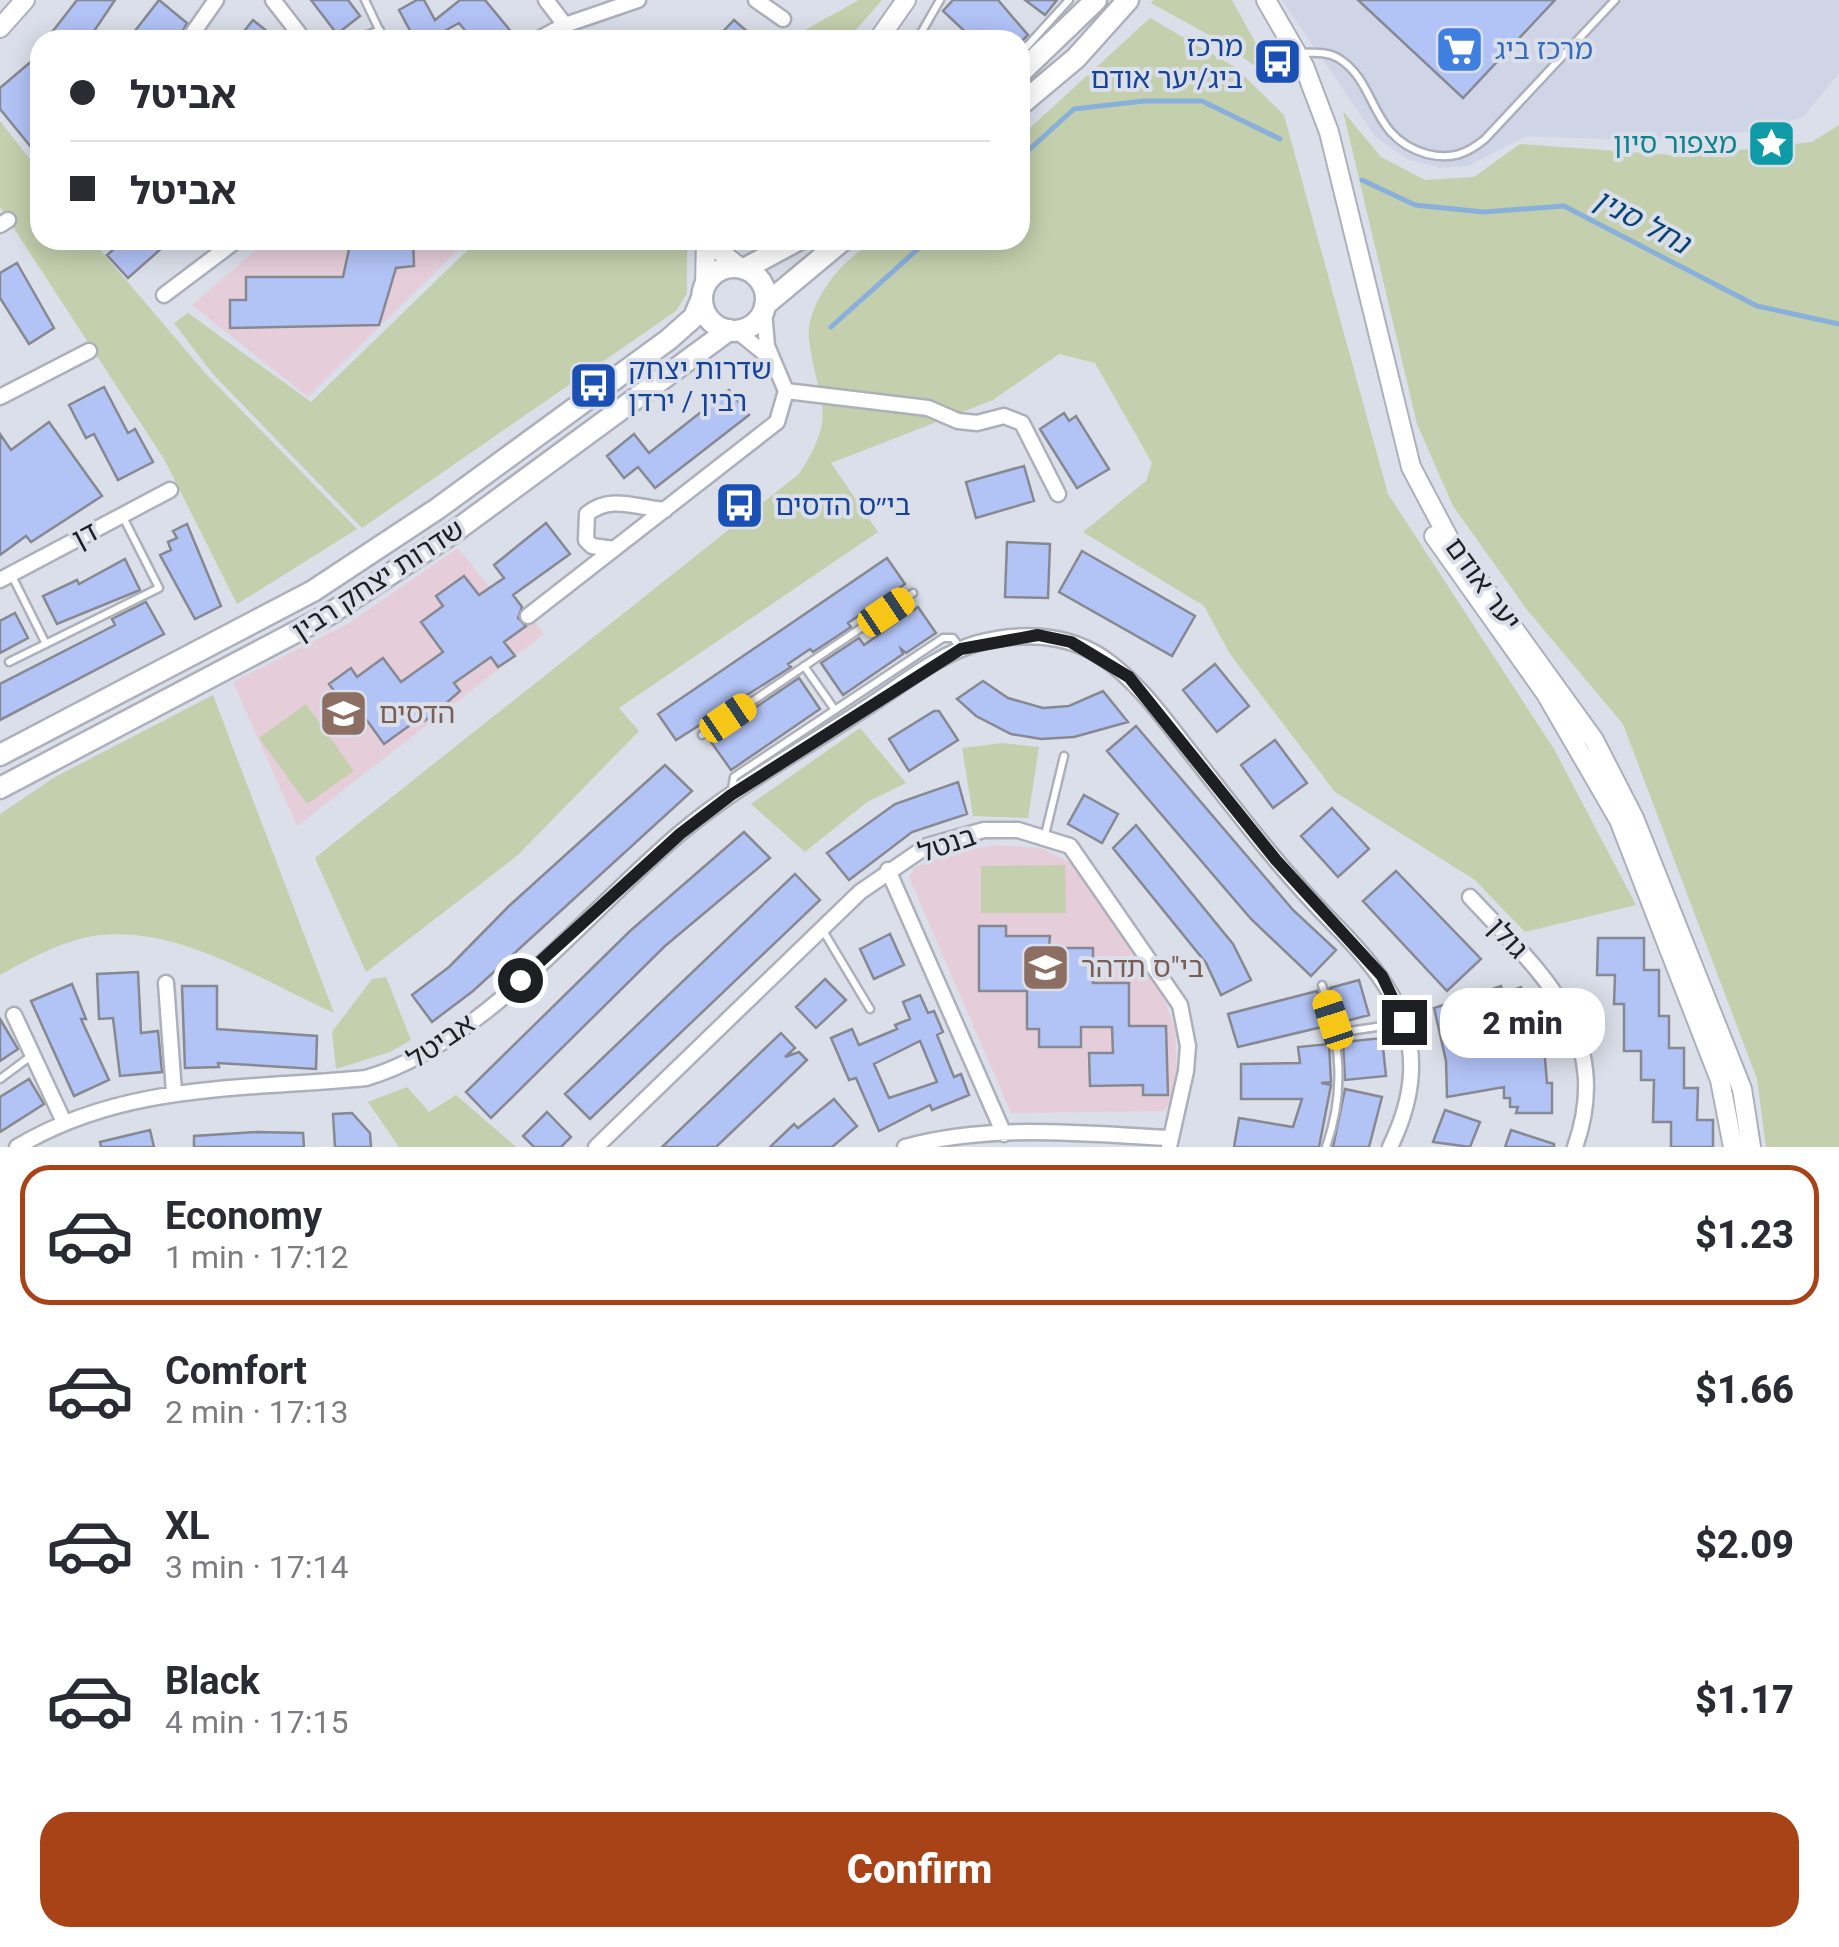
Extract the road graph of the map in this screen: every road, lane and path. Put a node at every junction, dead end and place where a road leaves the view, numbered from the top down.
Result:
1 (26, 0) edge
2 (216, 0) edge
3 (273, 0) edge
4 (365, 0) edge
5 (546, 0) edge
6 (638, 0) edge
7 (756, 0) edge
8 (906, 0) edge
9 (940, 0) edge
10 (1070, 0) edge
11 (1096, 0) edge
12 (1128, 0) edge
13 (1252, 0) edge
14 (1266, 0) edge
15 (1614, 0) edge
16 (783, 18) dead end
17 (564, 24) junction
18 (0, 28) edge
19 (195, 30) edge
20 (296, 30) edge
21 (380, 30) edge
22 (554, 30) edge
23 (885, 30) edge
24 (923, 30) edge
25 (1030, 43) edge
26 (1298, 53) junction
27 (1030, 63) edge
28 (1030, 97) edge
29 (224, 250) edge
30 (705, 250) edge
31 (721, 250) edge
32 (778, 250) edge
33 (831, 250) edge
34 (742, 268) junction
35 (703, 291) junction
36 (164, 295) dead end
37 (764, 308) junction
38 (733, 330) junction
39 (89, 351) dead end
40 (773, 361) junction
41 (786, 391) junction
42 (0, 397) edge
43 (170, 490) dead end
44 (1058, 494) dead end
45 (665, 510) junction
46 (122, 516) junction
47 (614, 549) junction
48 (6, 577) edge
49 (913, 593) dead end
50 (528, 616) dead end
51 (46, 644) junction
52 (961, 649) junction
53 (9, 662) dead end
54 (804, 666) junction
55 (835, 710) junction
56 (702, 735) dead end
57 (0, 754) edge
58 (1064, 756) dead end
59 (0, 788) edge
60 (731, 795) junction
61 (1045, 836) junction
62 (888, 870) junction
63 (1470, 897) dead end
64 (822, 929) junction
65 (166, 983) dead end
66 (1322, 985) dead end
67 (870, 1009) dead end
68 (14, 1015) dead end
69 (1404, 1022) junction
70 (1336, 1033) junction
71 (33, 1055) junction
72 (0, 1078) edge
73 (174, 1092) junction
74 (64, 1122) junction
75 (1004, 1134) junction
76 (1076, 1140) edge
77 (1170, 1142) edge
78 (17, 1147) edge
79 (596, 1147) edge
80 (905, 1147) edge
81 (1326, 1147) edge
82 (1390, 1147) edge
83 (1575, 1147) edge
84 (1733, 1147) edge
85 (1751, 1147) edge

1 - 18 street
2 - 19 street
3 - 20 street
4 - 21 lane
5 - 17 street
6 - 17 street
7 - 16 street
8 - 23 street
9 - 24 lane
10 - 25 lane
11 - 27 main road
12 - 28 main road
13 - 84 street, יער אודם
14 - 26 street, יער אודם
15 - 26 lane
17 - 22 street
26 - 85 street, יער אודם
29 - 36 street
30 - 35 street
31 - 34 street
32 - 34 main road
33 - 37 main road
34 - 35 main road
34 - 37 main road
35 - 38 main road
35 - 57 main road, שדרות יצחק רבין
37 - 38 main road
37 - 40 street
38 - 40 street
38 - 59 main road, שדרות יצחק רבין
39 - 42 street
40 - 41 street
41 - 44 street
41 - 45 street
43 - 46 street, דן
45 - 47 street
45 - 47 street
46 - 48 street, דן
46 - 51 lane
47 - 50 street
48 - 51 lane
49 - 54 lane
51 - 53 lane
52 - 55 lane
52 - 60 street, אביטל
52 - 69 street, אביטל
54 - 55 lane
54 - 56 lane
55 - 60 lane
58 - 61 lane
60 - 73 street, אביטל
61 - 62 street, בנטל
61 - 77 street, בנטל
62 - 64 street, בנטל
62 - 75 street
63 - 83 street, גולן
64 - 67 lane
64 - 79 street, בנטל
65 - 73 street
66 - 70 lane
68 - 71 street
69 - 70 lane
69 - 82 street, אביטל
70 - 81 lane
71 - 72 lane
71 - 74 street
73 - 74 street, אביטל
74 - 78 street, אביטל
75 - 76 street
75 - 80 street
76 - 77 street

